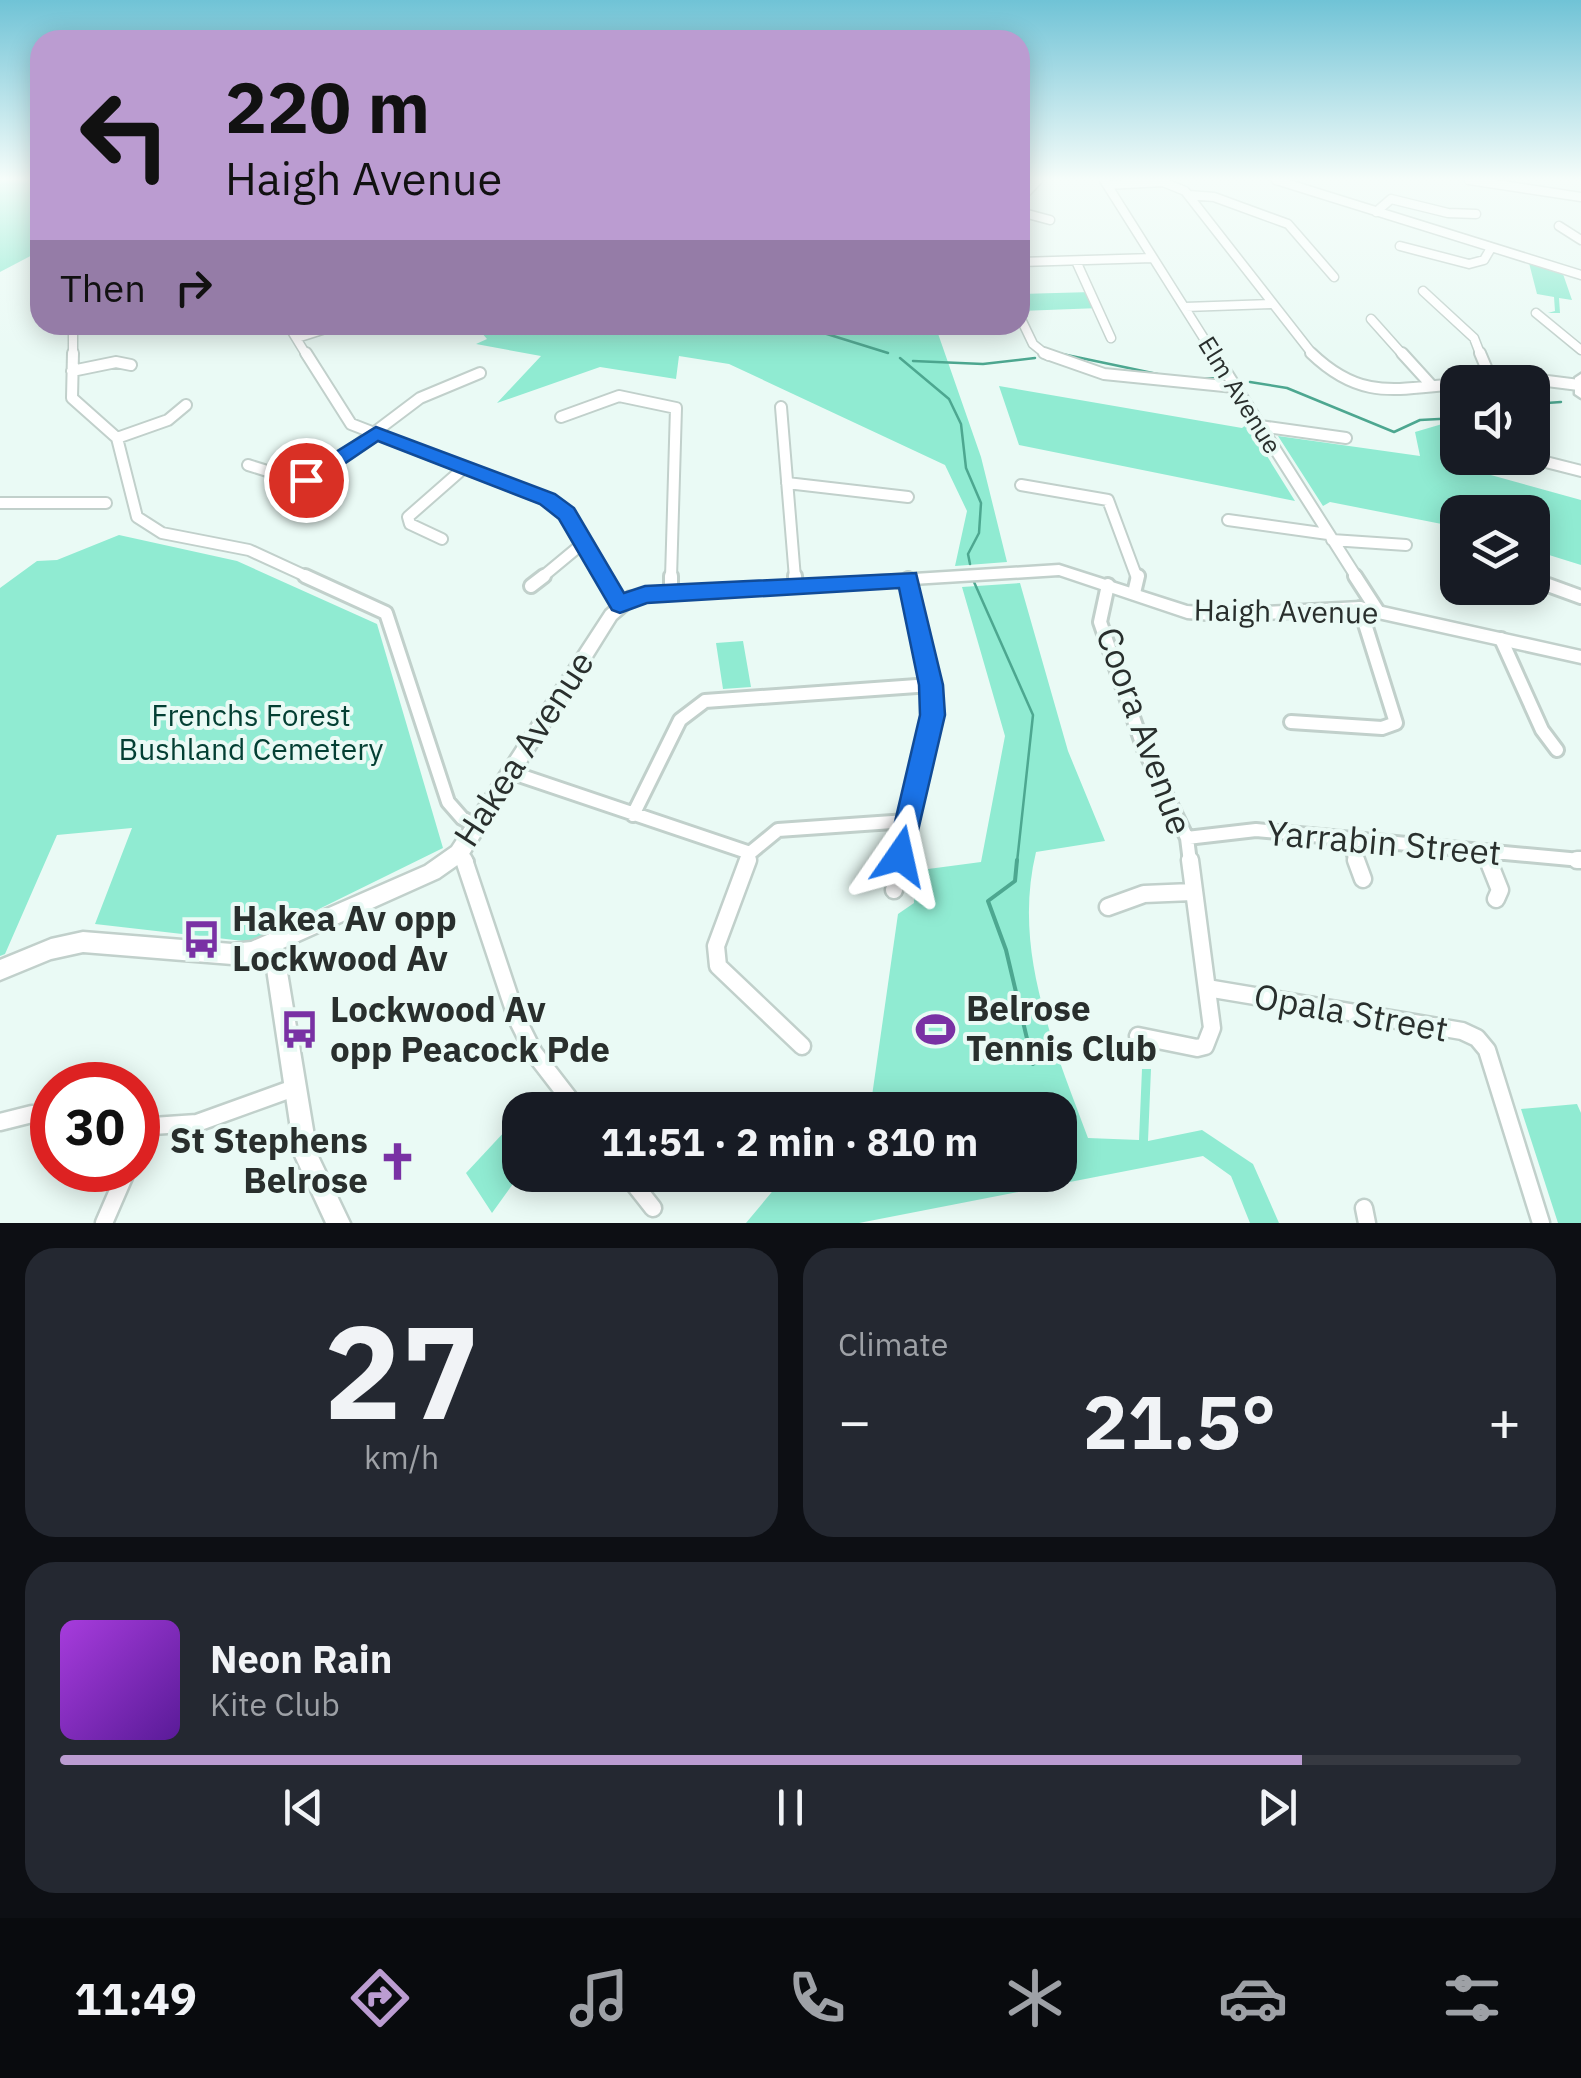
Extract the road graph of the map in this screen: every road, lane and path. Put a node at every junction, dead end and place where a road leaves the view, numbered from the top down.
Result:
1 (1140, 237) edge
2 (1220, 237) edge
3 (1299, 237) edge
4 (1456, 237) edge
5 (1400, 246) dead end
6 (1491, 248) junction
7 (1153, 258) junction
8 (1076, 261) junction
9 (1030, 262) edge
10 (1581, 275) edge
11 (1334, 277) dead end
12 (1423, 291) dead end
13 (1271, 304) junction
14 (1184, 307) junction
15 (1536, 313) dead end
16 (1371, 319) dead end
17 (73, 335) edge
18 (295, 335) edge
19 (306, 335) edge
20 (1029, 335) edge
21 (297, 338) junction
22 (1111, 338) dead end
23 (1581, 350) edge
24 (1485, 365) edge
25 (131, 366) dead end
26 (72, 372) junction
27 (480, 373) dead end
28 (1550, 381) edge
29 (1440, 385) edge
30 (1432, 386) junction
31 (1580, 386) edge
32 (1234, 387) junction
33 (186, 405) dead end
34 (781, 407) dead end
35 (561, 416) dead end
36 (1260, 426) junction
37 (376, 433) junction
38 (117, 438) junction
39 (1346, 438) dead end
40 (1550, 463) edge
41 (248, 465) dead end
42 (465, 467) junction
43 (1581, 471) edge
44 (787, 483) junction
45 (1021, 484) dead end
46 (908, 497) dead end
47 (0, 503) edge
48 (106, 503) dead end
49 (1228, 520) dead end
50 (1330, 537) junction
51 (442, 538) dead end
52 (582, 544) junction
53 (1406, 545) dead end
54 (908, 579) junction
55 (1108, 585) junction
56 (1550, 585) edge
57 (531, 586) dead end
58 (796, 586) junction
59 (671, 593) junction
60 (1134, 593) junction
61 (1581, 597) edge
62 (626, 600) junction
63 (1369, 609) junction
64 (1501, 639) junction
65 (1581, 657) edge
66 (931, 685) junction
67 (1290, 722) dead end
68 (1557, 750) dead end
69 (513, 772) junction
70 (632, 815) junction
71 (907, 821) junction
72 (479, 827) junction
73 (1186, 838) junction
74 (1348, 839) junction
75 (459, 853) junction
76 (750, 853) junction
77 (1485, 853) junction
78 (1581, 860) edge
79 (1362, 879) dead end
80 (894, 890) dead end
81 (1192, 892) junction
82 (1496, 899) dead end
83 (1108, 907) dead end
84 (273, 946) junction
85 (0, 970) edge
86 (1207, 988) junction
87 (1138, 1036) dead end
88 (802, 1046) dead end
89 (294, 1088) junction
90 (564, 1092) edge
91 (30, 1114) edge
92 (0, 1122) edge
93 (160, 1127) edge
94 (118, 1192) edge
95 (640, 1192) edge
96 (652, 1208) dead end
97 (104, 1223) edge
98 (338, 1223) edge
99 (1541, 1223) edge

1 - 7 street, Elm Avenue
2 - 13 street
3 - 11 street
4 - 6 street
5 - 6 street
6 - 10 street
7 - 8 street
7 - 14 street, Elm Avenue
8 - 9 street
8 - 22 street
12 - 24 street
13 - 14 street
13 - 30 street
14 - 32 street, Elm Avenue
15 - 23 street
16 - 30 street
17 - 26 street
18 - 21 street
19 - 21 street
20 - 32 street
21 - 37 street
25 - 26 street
26 - 38 street
27 - 37 street
28 - 31 street
29 - 30 street
32 - 36 street, Elm Avenue
33 - 38 street
34 - 44 street
35 - 59 street
36 - 39 street
36 - 50 street, Elm Avenue
37 - 41 street
37 - 42 street
38 - 72 street
40 - 43 street
42 - 51 street
42 - 52 street
44 - 46 street
44 - 58 street
45 - 60 street
47 - 48 street
49 - 50 street
50 - 53 street
50 - 63 street, Elm Avenue
52 - 57 street
52 - 62 street
54 - 55 street, Haigh Avenue
54 - 58 street, Haigh Avenue
54 - 66 street
55 - 60 street, Haigh Avenue
55 - 73 street, Coora Avenue
56 - 61 street
58 - 59 street, Haigh Avenue
59 - 62 street, Haigh Avenue
60 - 63 street, Haigh Avenue
62 - 69 street, Hakea Avenue
63 - 64 street, Haigh Avenue
63 - 67 street, Elm Avenue
64 - 65 street, Haigh Avenue
64 - 68 street
66 - 70 street
66 - 71 street
69 - 70 street
69 - 72 street, Hakea Avenue
70 - 76 street
71 - 76 street
71 - 80 street
72 - 75 street, Hakea Avenue
73 - 74 street, Yarrabin Street
73 - 81 street, Coora Avenue
74 - 77 street, Yarrabin Street
74 - 79 street
75 - 84 street, Hakea Avenue
75 - 90 street
76 - 88 street
77 - 78 street, Yarrabin Street
77 - 82 street
81 - 83 street
81 - 86 street, Coora Avenue
84 - 85 street, Hakea Avenue
84 - 89 street
86 - 87 street, Coora Avenue
86 - 99 street, Opala Street
89 - 93 street
89 - 98 street
91 - 92 street
94 - 97 street
95 - 96 street

